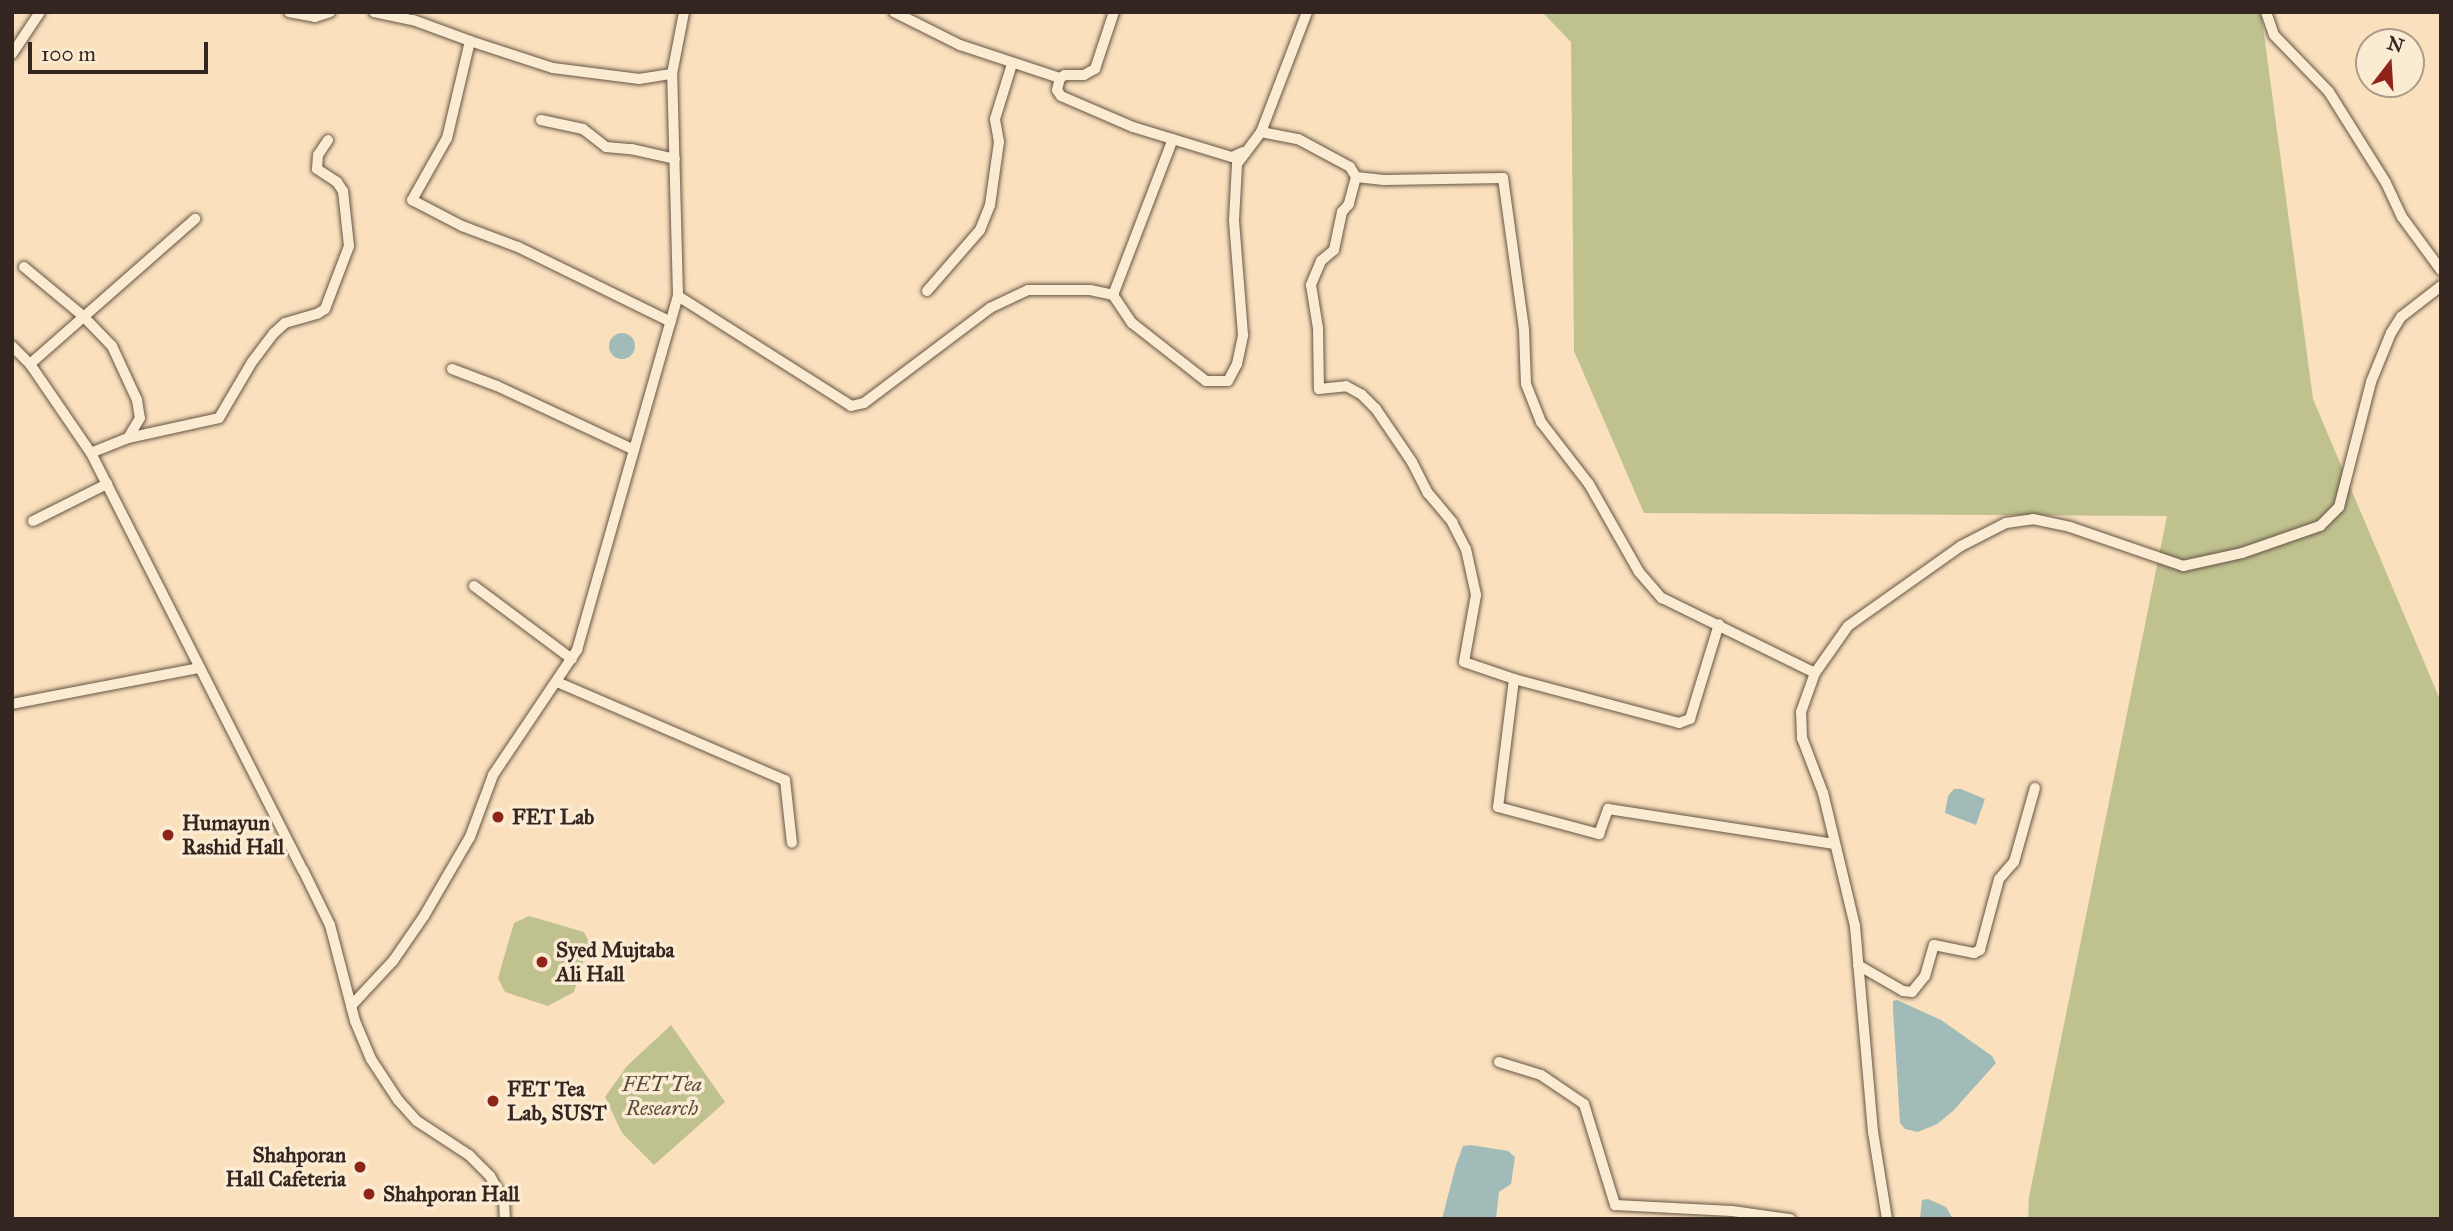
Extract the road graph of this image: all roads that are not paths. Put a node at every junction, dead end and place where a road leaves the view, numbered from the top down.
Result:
1 (40, 12) edge
2 (289, 12) edge
3 (330, 12) edge
4 (374, 12) edge
5 (684, 12) edge
6 (894, 12) edge
7 (1114, 12) edge
8 (1307, 12) edge
9 (2266, 12) edge
10 (470, 41) junction
11 (12, 54) edge
12 (1012, 64) junction
13 (672, 74) junction
14 (1059, 78) junction
15 (541, 120) dead end
16 (1261, 132) junction
17 (1173, 139) junction
18 (328, 140) dead end
19 (1249, 149) junction
20 (675, 159) junction
21 (1356, 177) junction
22 (195, 219) dead end
23 (24, 267) dead end
24 (2441, 270) edge
25 (2441, 286) edge
26 (927, 290) dead end
27 (1113, 295) junction
28 (678, 296) junction
29 (83, 316) junction
30 (671, 322) junction
31 (12, 346) edge
32 (30, 364) junction
33 (452, 369) dead end
34 (128, 438) junction
35 (634, 450) junction
36 (91, 453) junction
37 (107, 484) junction
38 (33, 521) dead end
39 (474, 586) dead end
40 (1719, 624) junction
41 (572, 659) junction
42 (199, 668) junction
43 (1815, 673) junction
44 (1514, 679) junction
45 (557, 682) junction
46 (12, 704) edge
47 (2035, 788) dead end
48 (792, 843) dead end
49 (1834, 844) junction
50 (1858, 965) junction
51 (351, 1006) junction
52 (1499, 1062) dead end
53 (505, 1219) edge
54 (1790, 1219) edge
55 (1887, 1219) edge

1 - 11 street
2 - 3 street
4 - 10 street
5 - 13 street
6 - 12 street
7 - 14 street
8 - 16 street
9 - 24 street
10 - 13 street
10 - 30 street
12 - 14 street
12 - 26 street
13 - 20 street
14 - 17 street
15 - 20 street
16 - 19 street
16 - 21 street
17 - 19 street
17 - 27 street
18 - 34 street
19 - 27 street
20 - 28 street
21 - 40 street
21 - 44 street
22 - 29 street
23 - 29 street
25 - 43 street
27 - 28 street
28 - 30 street
29 - 32 street
29 - 34 street
30 - 35 street
31 - 32 street
32 - 36 street
33 - 35 street
34 - 36 street
35 - 41 street
36 - 37 street
37 - 38 street
37 - 42 street
39 - 41 street
40 - 43 street
40 - 44 street
41 - 45 street
42 - 46 street
42 - 51 street
43 - 49 street
44 - 49 street
45 - 48 street
45 - 51 street
47 - 50 street
49 - 50 street
50 - 55 street
51 - 53 street
52 - 54 street

